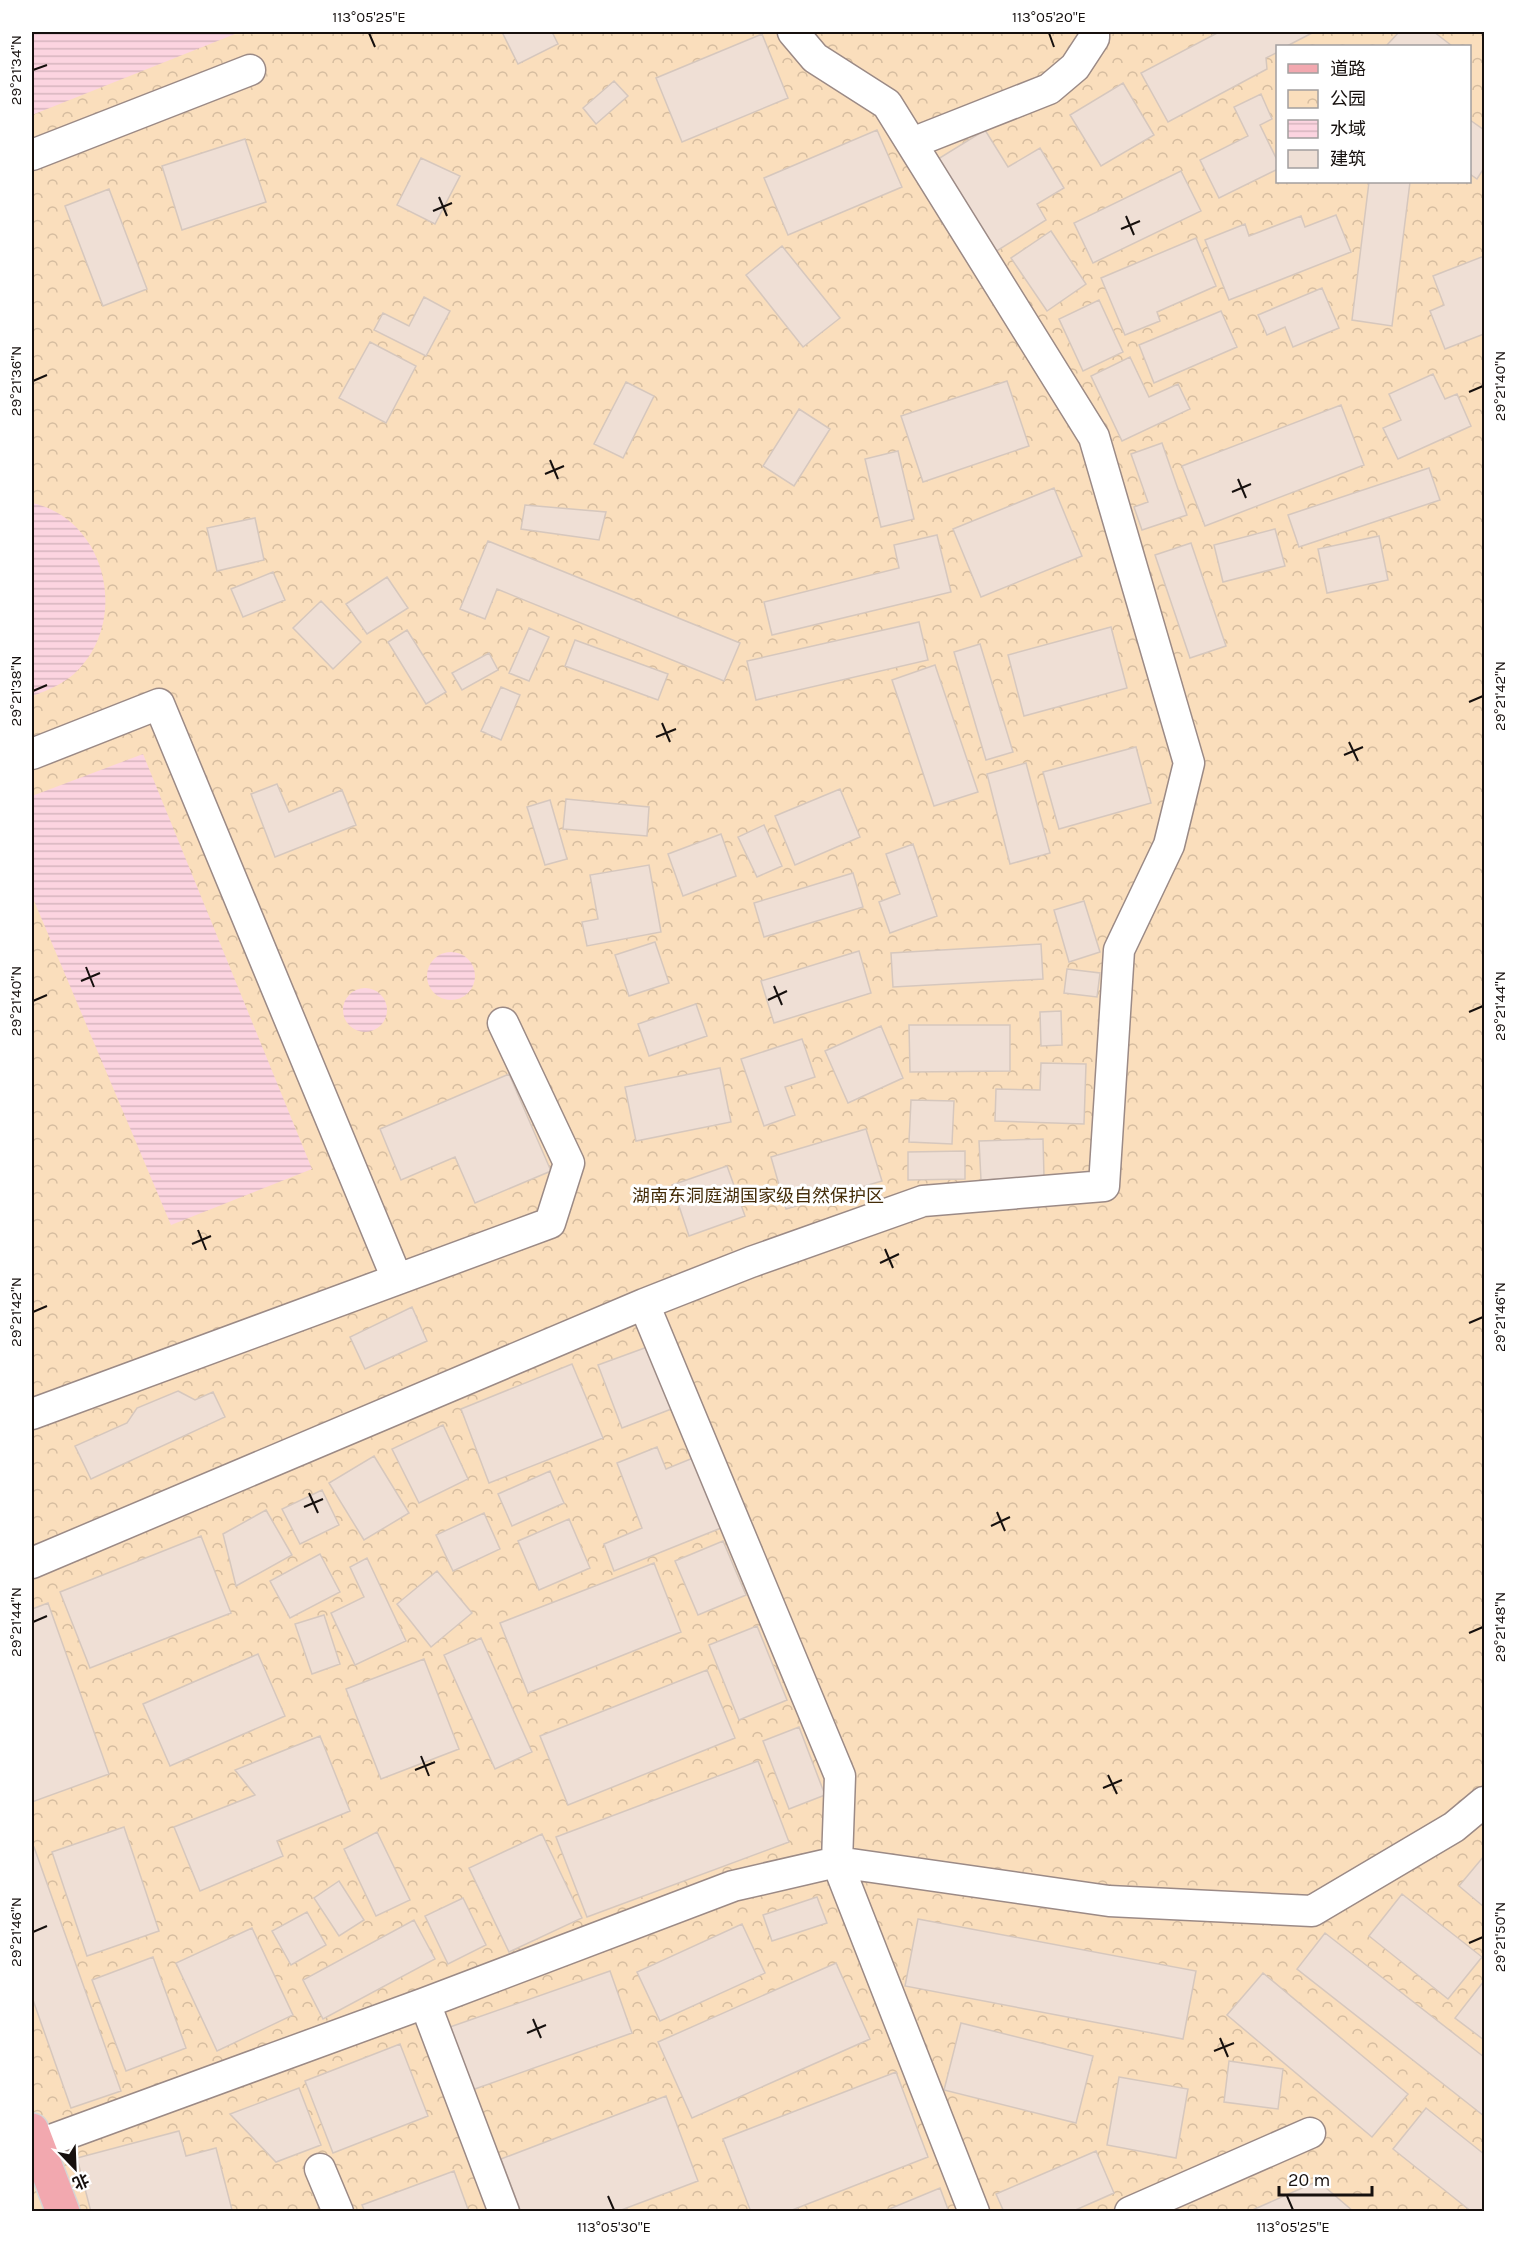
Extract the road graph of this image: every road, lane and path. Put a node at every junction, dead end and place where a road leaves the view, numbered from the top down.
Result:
1 (793, 32) edge
2 (1094, 32) edge
3 (250, 70) dead end
4 (912, 143) junction
5 (32, 155) edge
6 (32, 754) edge
7 (503, 1023) dead end
8 (397, 1279) junction
9 (644, 1304) junction
10 (32, 1414) edge
11 (32, 1563) edge
12 (1485, 1802) edge
13 (837, 1862) junction
14 (425, 2003) junction
15 (1310, 2133) dead end
16 (34, 2138) edge
17 (320, 2169) dead end
18 (63, 2211) edge
19 (338, 2211) edge
20 (504, 2211) edge
21 (974, 2211) edge
22 (1130, 2211) edge

1 - 4 street
2 - 4 street
3 - 5 street
4 - 9 street
6 - 8 street
7 - 8 street
8 - 10 street
9 - 11 street
9 - 13 street
12 - 13 street
13 - 14 street
13 - 21 street
14 - 16 street
14 - 20 street
15 - 22 street
16 - 18 main road
17 - 19 street

